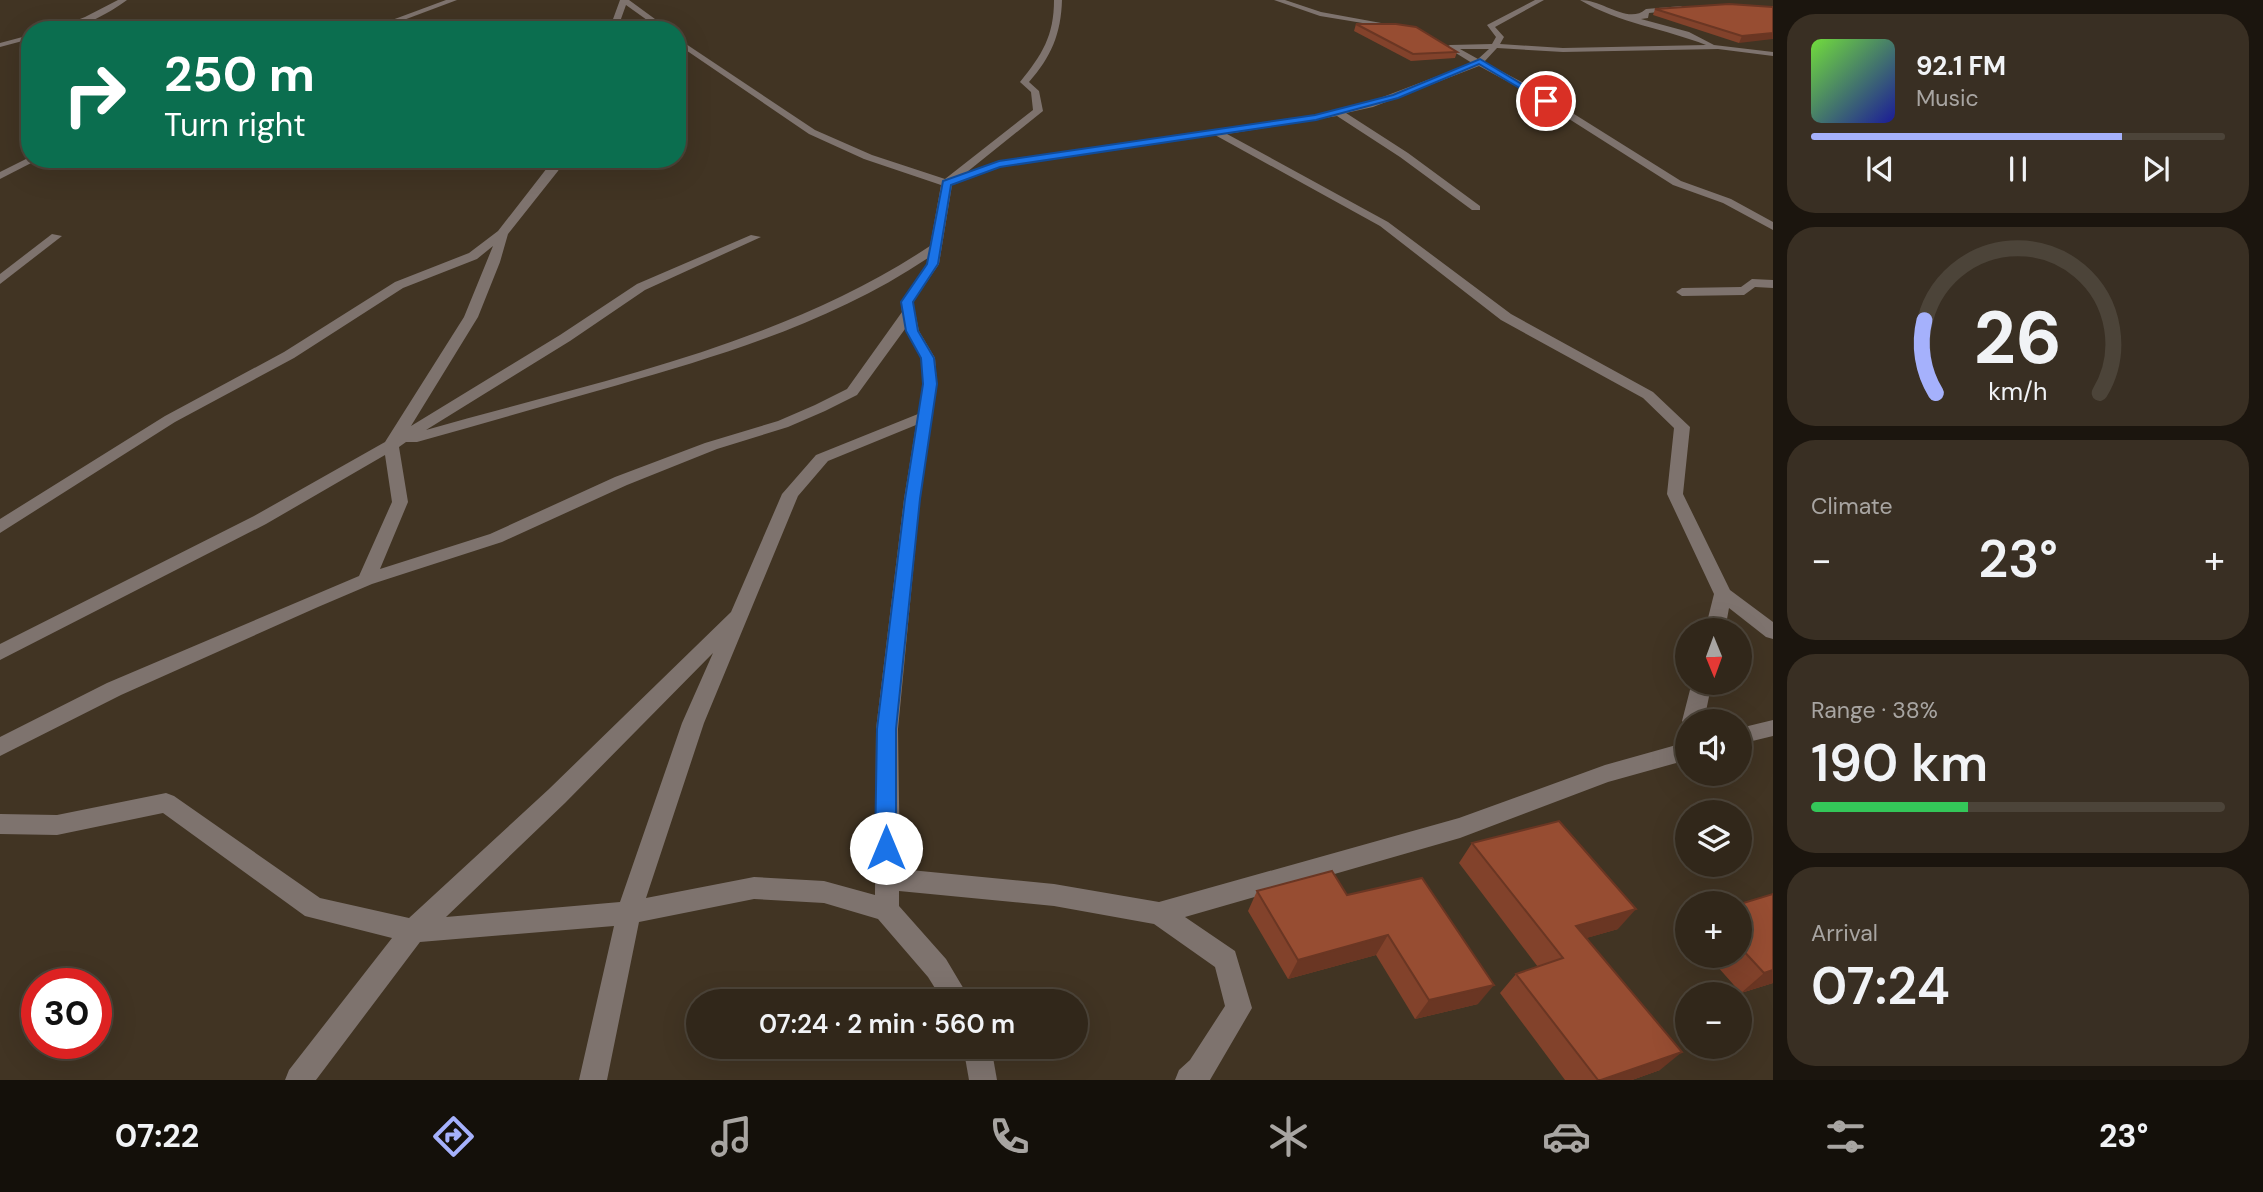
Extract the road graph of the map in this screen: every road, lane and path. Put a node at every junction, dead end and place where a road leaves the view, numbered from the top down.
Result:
1 (123, 0) edge
2 (453, 0) edge
3 (624, 0) edge
4 (1058, 0) edge
5 (1278, 0) edge
6 (1540, 0) edge
7 (1584, 0) edge
8 (1769, 0) edge
9 (1706, 6) edge
10 (1693, 7) edge
11 (1773, 9) edge
12 (1633, 19) junction
13 (82, 21) edge
14 (394, 21) edge
15 (616, 21) edge
16 (653, 21) edge
17 (1403, 27) edge
18 (21, 39) edge
19 (1437, 43) edge
20 (0, 45) edge
21 (686, 46) edge
22 (1494, 46) junction
23 (1450, 47) junction
24 (1718, 47) junction
25 (1773, 54) edge
26 (1480, 62) junction
27 (1338, 112) junction
28 (1216, 132) junction
29 (21, 166) edge
30 (554, 168) edge
31 (0, 176) edge
32 (947, 183) junction
33 (1476, 208) dead end
34 (1773, 227) edge
35 (502, 233) junction
36 (56, 236) dead end
37 (755, 237) dead end
38 (936, 247) junction
39 (0, 280) edge
40 (1773, 284) edge
41 (1682, 292) dead end
42 (909, 312) junction
43 (926, 416) junction
44 (391, 445) junction
45 (0, 527) edge
46 (366, 580) junction
47 (1723, 594) junction
48 (739, 616) junction
49 (1718, 618) edge
50 (1773, 632) edge
51 (0, 653) edge
52 (1773, 728) edge
53 (1752, 733) edge
54 (0, 747) edge
55 (1675, 754) edge
56 (0, 824) edge
57 (888, 878) junction
58 (886, 910) junction
59 (629, 913) junction
60 (1159, 913) junction
61 (413, 932) junction
62 (950, 989) edge
63 (980, 1059) edge
64 (299, 1080) edge
65 (593, 1080) edge
66 (984, 1080) edge
67 (1189, 1080) edge

1 - 13 street
2 - 14 street
3 - 15 street
3 - 16 street
4 - 32 street
5 - 17 street
6 - 22 street
7 - 12 street
8 - 11 street
9 - 11 street
10 - 12 street
12 - 24 street
18 - 20 street
19 - 23 street
21 - 32 street
22 - 23 street
22 - 24 street
22 - 26 street
23 - 26 street
24 - 25 street
26 - 27 street
26 - 34 street
27 - 28 street
27 - 33 street
28 - 32 street
28 - 47 street
29 - 31 street
30 - 35 street
32 - 38 street
35 - 44 street
35 - 45 street
36 - 39 street
37 - 44 street
38 - 42 street
38 - 44 street
40 - 41 street
42 - 43 street
42 - 46 street
43 - 48 street
43 - 57 street
44 - 46 street
44 - 51 street
46 - 54 street
47 - 49 street
47 - 50 street
48 - 59 street
48 - 61 street
52 - 53 street
55 - 60 street
56 - 61 street
57 - 58 street
57 - 60 street
58 - 59 street
58 - 62 street
59 - 61 street
59 - 65 street
60 - 67 street
61 - 64 street
63 - 66 street

